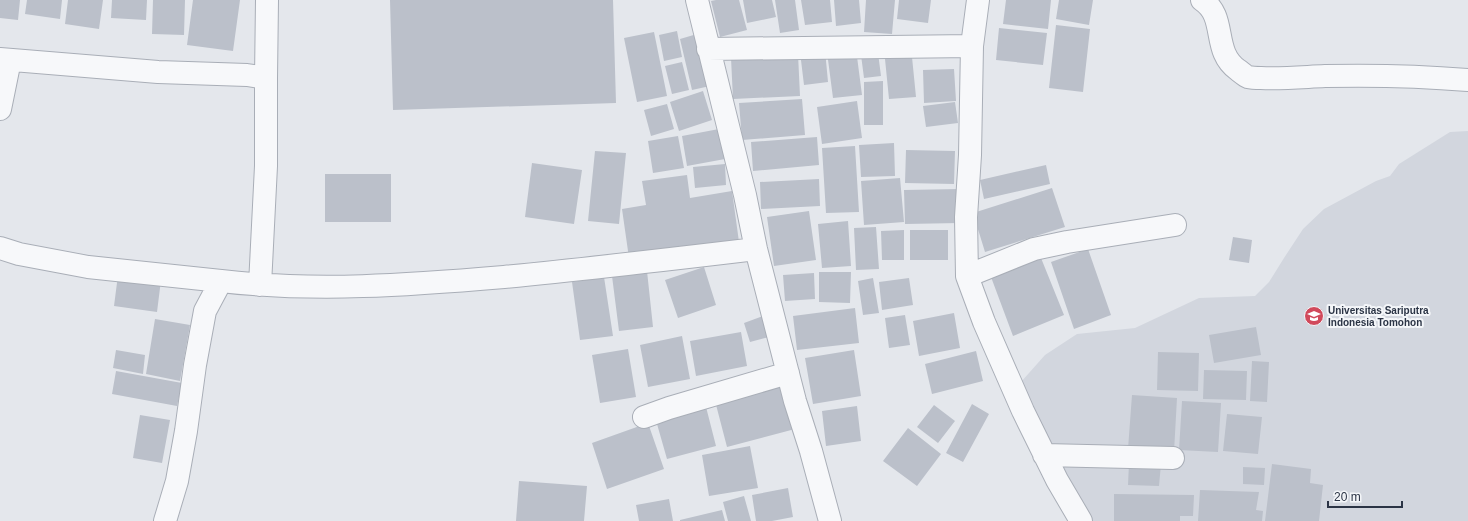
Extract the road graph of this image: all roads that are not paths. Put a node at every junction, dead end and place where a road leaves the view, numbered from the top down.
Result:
1 (267, 0) edge
2 (697, 0) edge
3 (978, 0) edge
4 (1202, 0) edge
5 (972, 46) junction
6 (708, 48) junction
7 (5, 60) edge
8 (266, 78) junction
9 (1468, 80) edge
10 (0, 109) edge
11 (1174, 225) dead end
12 (0, 248) edge
13 (756, 249) junction
14 (967, 276) junction
15 (221, 280) junction
16 (260, 285) junction
17 (788, 373) junction
18 (644, 417) dead end
19 (1044, 455) junction
20 (1173, 458) dead end
21 (165, 521) edge
22 (830, 521) edge
23 (1081, 521) edge

1 - 8 street
2 - 6 street
3 - 5 street
4 - 9 street
5 - 6 street
5 - 14 street
6 - 13 street
7 - 8 street
7 - 10 street
8 - 16 street
11 - 14 street
12 - 15 street
13 - 16 street
13 - 17 street
14 - 19 street
15 - 16 street
15 - 21 street
17 - 18 street
17 - 22 street
19 - 20 street
19 - 23 street

